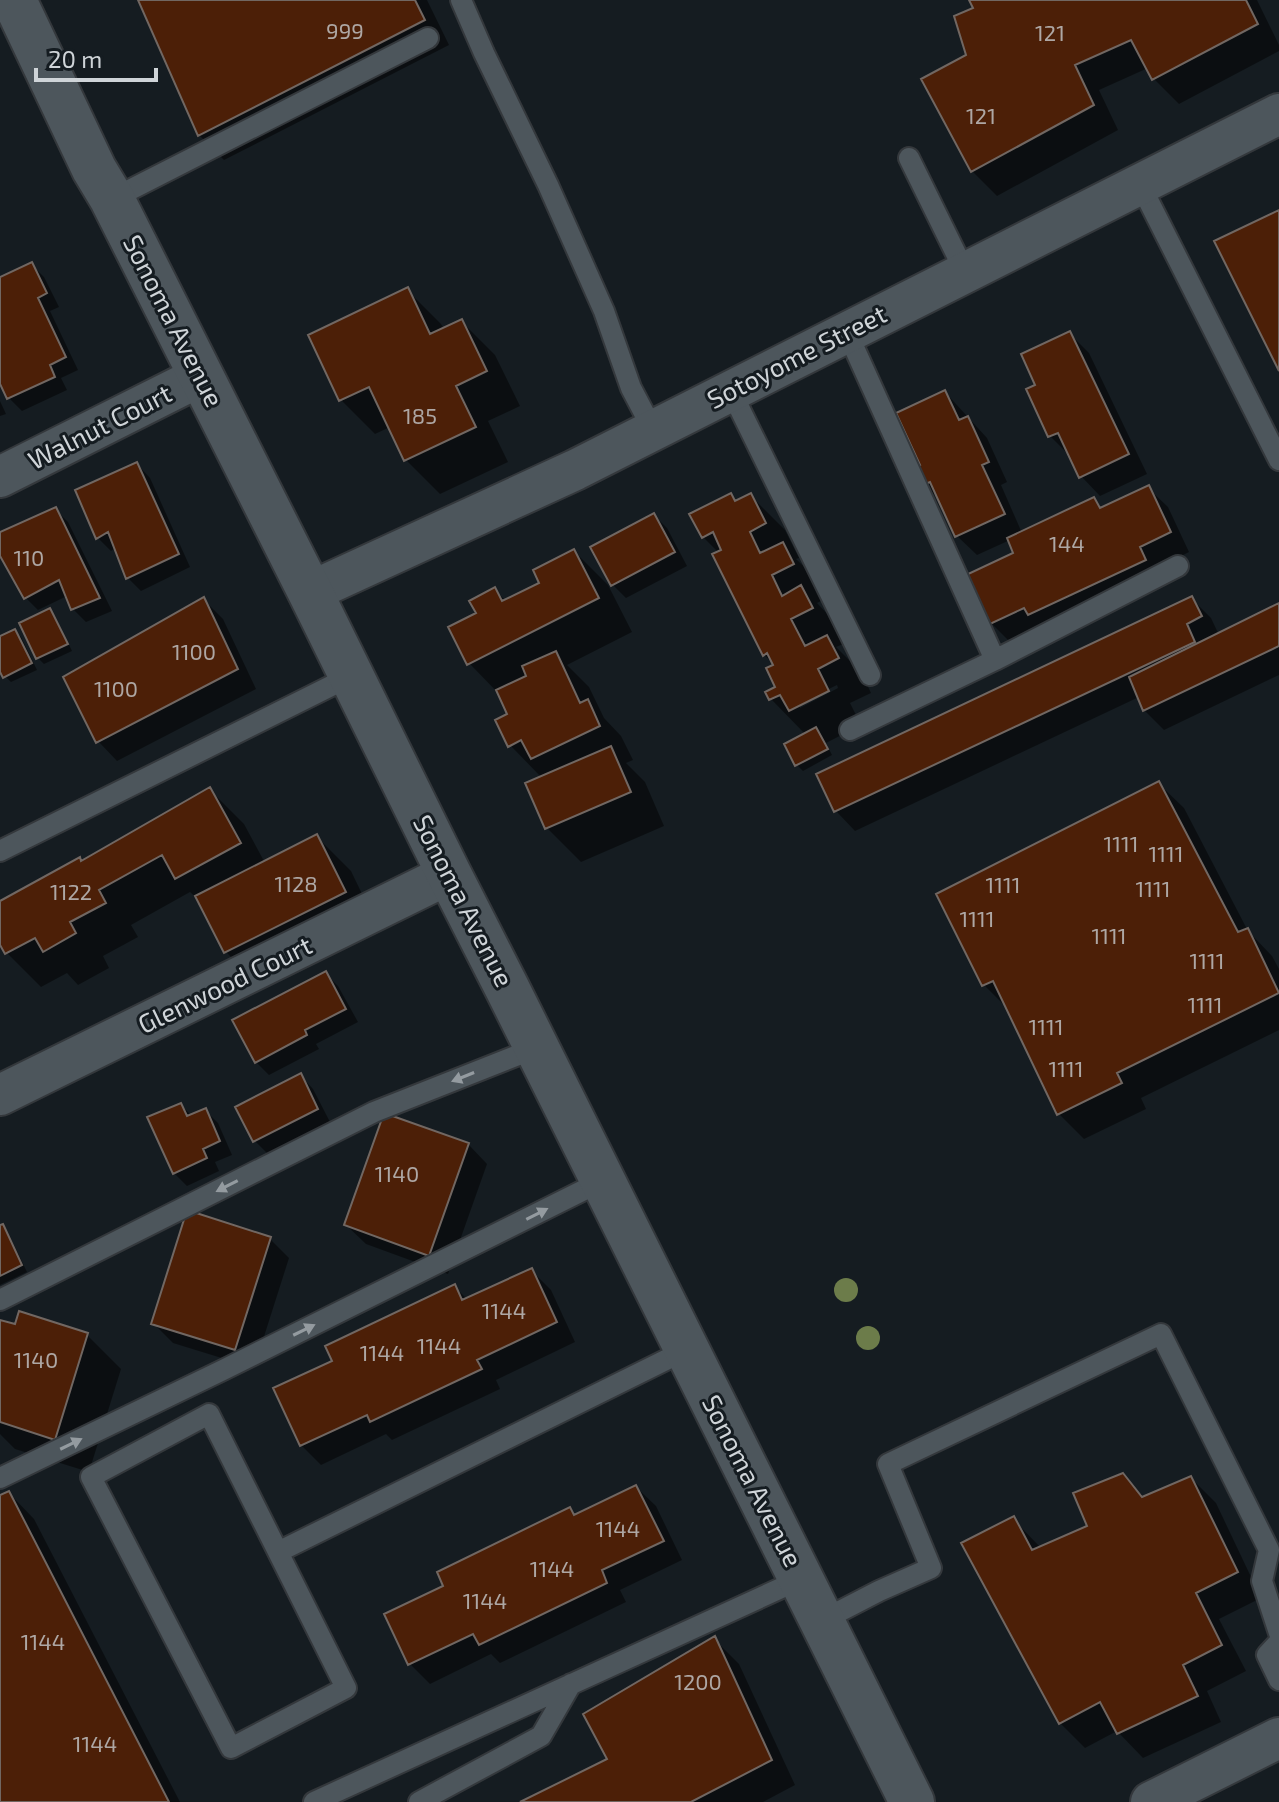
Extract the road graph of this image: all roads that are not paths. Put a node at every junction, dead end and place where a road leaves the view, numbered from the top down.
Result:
1 (14, 0) edge
2 (461, 0) edge
3 (428, 38) dead end
4 (1279, 114) edge
5 (909, 158) dead end
6 (1140, 184) junction
7 (112, 199) junction
8 (965, 272) junction
9 (847, 332) junction
10 (201, 376) junction
11 (731, 391) junction
12 (653, 430) junction
13 (1279, 460) edge
14 (0, 477) edge
15 (1178, 566) dead end
16 (310, 592) junction
17 (995, 660) junction
18 (870, 675) dead end
19 (351, 676) junction
20 (850, 730) dead end
21 (0, 851) edge
22 (449, 874) junction
23 (536, 1048) junction
24 (0, 1095) edge
25 (602, 1181) junction
26 (0, 1300) edge
27 (686, 1350) junction
28 (0, 1478) edge
29 (278, 1552) junction
30 (801, 1579) junction
31 (821, 1621) junction
32 (1279, 1633) edge
33 (1279, 1642) edge
34 (1279, 1680) edge
35 (571, 1684) junction
36 (1279, 1738) edge
37 (314, 1802) edge
38 (419, 1802) edge
39 (912, 1802) edge
40 (1151, 1802) edge

1 - 7 street, Sonoma Avenue
2 - 12 lane
3 - 7 lane
4 - 6 street, Sotoyome Street
5 - 8 lane
6 - 8 street, Sotoyome Street
6 - 13 lane
7 - 10 street, Sonoma Avenue
8 - 9 street, Sotoyome Street
9 - 11 street, Sotoyome Street
9 - 17 lane
10 - 14 street, Walnut Court
10 - 16 street, Sonoma Avenue
11 - 12 street, Sotoyome Street
11 - 18 lane
12 - 16 street, Sotoyome Street
15 - 17 lane
16 - 19 street, Sonoma Avenue
17 - 20 lane
19 - 21 lane
19 - 22 street, Sonoma Avenue
22 - 23 street, Sonoma Avenue
22 - 24 street, Glenwood Court
23 - 25 street, Sonoma Avenue
23 -> 26 lane
25 - 27 street, Sonoma Avenue
28 -> 25 lane
27 - 29 lane
27 - 30 street, Sonoma Avenue
29 - 29 lane
30 - 31 street, Sonoma Avenue
30 - 35 lane
31 - 32 lane
31 - 39 street, Sonoma Avenue
33 - 34 lane
35 - 37 lane
35 - 38 lane
36 - 40 street

